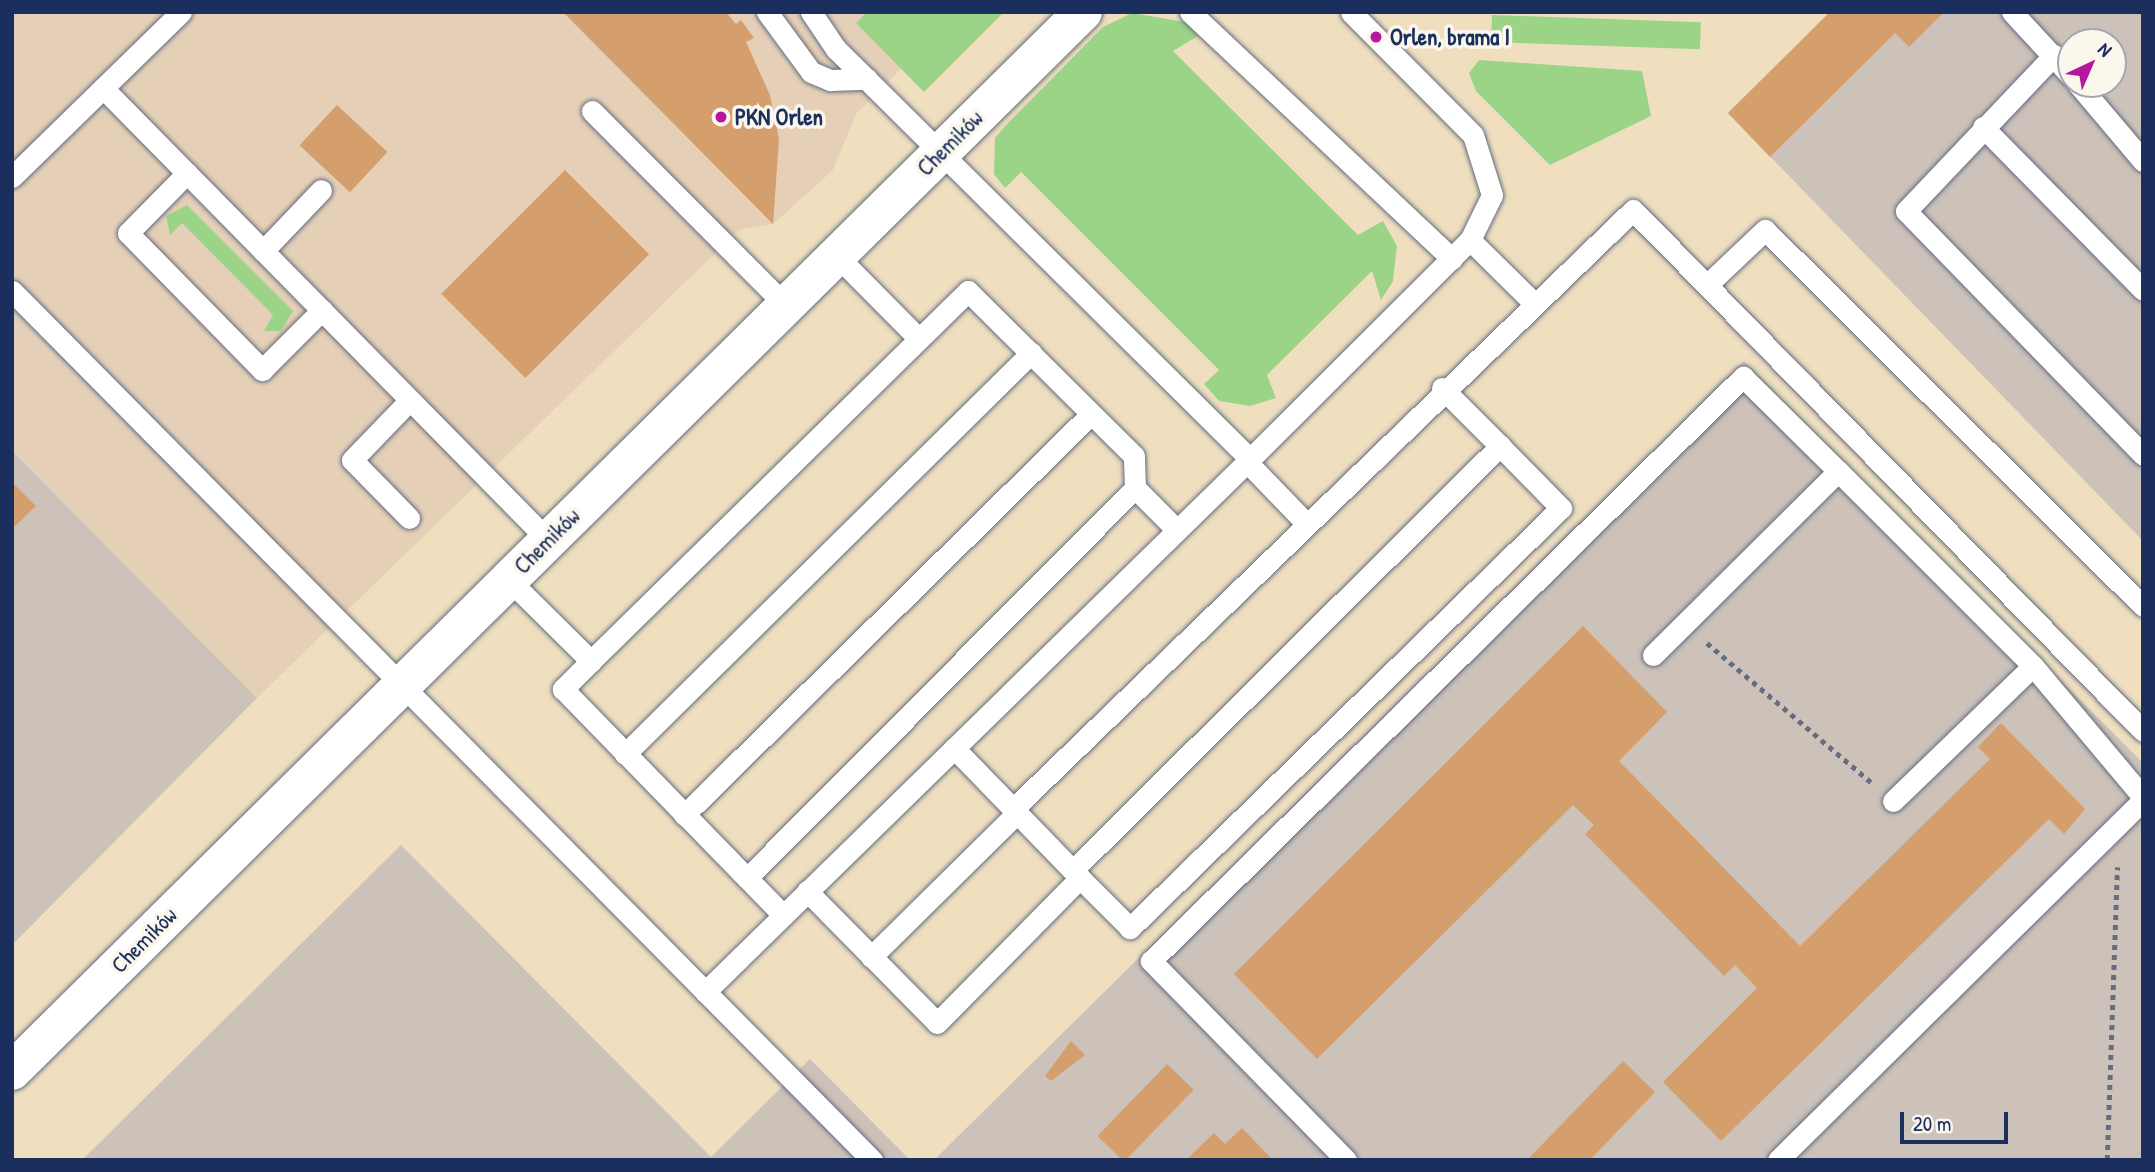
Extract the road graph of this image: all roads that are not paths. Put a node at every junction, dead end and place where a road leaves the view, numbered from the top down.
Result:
1 (181, 12) edge
2 (766, 12) edge
3 (811, 12) edge
4 (1083, 12) edge
5 (1191, 12) edge
6 (1351, 12) edge
7 (2012, 12) edge
8 (2054, 55) junction
9 (2057, 59) edge
10 (867, 79) junction
11 (103, 89) junction
12 (2090, 98) edge
13 (592, 111) dead end
14 (1983, 127) junction
15 (941, 152) junction
16 (2143, 161) edge
17 (187, 173) junction
18 (12, 177) edge
19 (321, 190) dead end
20 (1470, 240) junction
21 (263, 251) junction
22 (836, 255) junction
23 (1452, 259) junction
24 (1707, 285) junction
25 (2143, 289) edge
26 (12, 291) edge
27 (1535, 304) junction
28 (785, 305) junction
29 (322, 310) junction
30 (919, 339) junction
31 (1031, 354) junction
32 (1442, 388) junction
33 (410, 400) junction
34 (1091, 414) junction
35 (1500, 446) junction
36 (2143, 455) edge
37 (1248, 461) junction
38 (1838, 471) junction
39 (1135, 488) junction
40 (409, 518) dead end
41 (1305, 522) junction
42 (1177, 530) junction
43 (548, 540) junction
44 (508, 579) junction
45 (2143, 606) edge
46 (1653, 655) dead end
47 (591, 661) junction
48 (2033, 666) junction
49 (400, 686) junction
50 (2143, 731) edge
51 (954, 748) junction
52 (625, 754) junction
53 (2143, 798) edge
54 (1893, 801) road end
55 (1015, 811) junction
56 (684, 815) junction
57 (1077, 874) junction
58 (747, 878) junction
59 (807, 891) junction
60 (783, 915) junction
61 (871, 957) junction
62 (705, 992) junction
63 (12, 1071) edge
64 (872, 1160) edge
65 (1346, 1160) edge
66 (1778, 1160) edge

1 - 11 lane
2 - 10 lane
3 - 10 lane
4 - 15 street, Chemików
5 - 23 lane
6 - 20 lane
7 - 8 lane
8 - 9 lane
8 - 14 lane
10 - 15 lane
11 - 17 lane
11 - 18 lane
12 - 16 lane
13 - 28 lane
14 - 25 lane
14 - 36 lane
15 - 22 street, Chemików
15 - 37 lane
17 - 21 lane
17 - 29 lane
19 - 21 lane
20 - 23 lane
20 - 27 lane
21 - 29 lane
22 - 28 street, Chemików
22 - 30 lane
23 - 37 lane
24 - 27 lane
24 - 45 lane
24 - 50 lane
26 - 49 lane
27 - 32 lane
28 - 43 street, Chemików
29 - 33 lane
30 - 31 lane
30 - 47 lane
31 - 34 lane
31 - 52 lane
32 - 35 lane
32 - 41 lane
33 - 40 lane
33 - 43 lane
34 - 39 lane
34 - 56 lane
35 - 57 lane
35 - 57 lane
37 - 41 lane
37 - 42 lane
38 - 46 lane
38 - 48 lane
38 - 65 lane
39 - 42 lane
39 - 58 lane
41 - 55 lane
42 - 51 lane
43 - 44 street, Chemików
44 - 47 lane
44 - 49 street, Chemików
47 - 52 lane
48 - 53 lane
48 - 54 lane
49 - 62 lane
49 - 63 street, Chemików
51 - 55 lane
51 - 59 lane
52 - 56 lane
53 - 66 lane
55 - 57 lane
55 - 61 lane
56 - 58 lane
57 - 61 lane
58 - 60 lane
59 - 60 lane
59 - 61 lane
60 - 62 lane
62 - 64 lane

